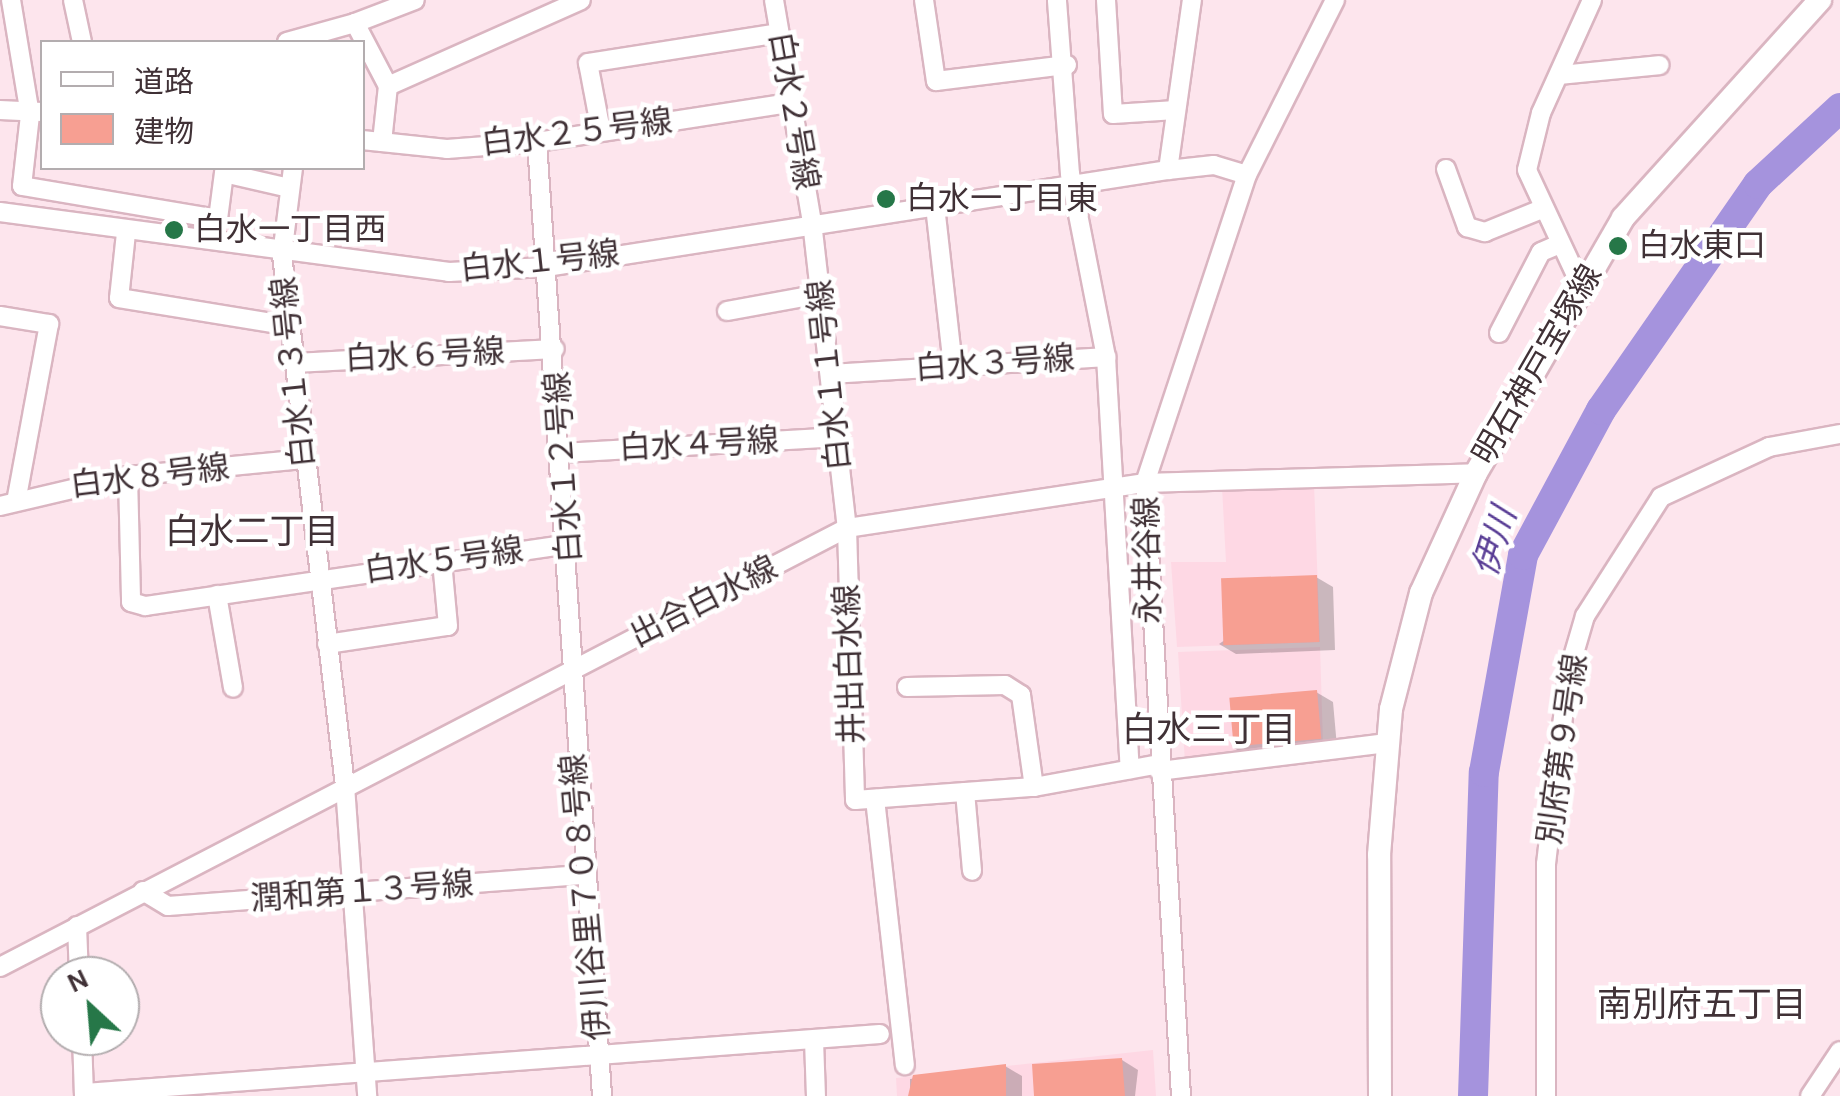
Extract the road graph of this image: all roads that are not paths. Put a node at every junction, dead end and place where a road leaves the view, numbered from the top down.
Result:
1 (11, 0) edge
2 (73, 0) edge
3 (415, 0) edge
4 (581, 0) edge
5 (774, 0) edge
6 (924, 0) edge
7 (1057, 0) edge
8 (1106, 0) edge
9 (1192, 0) edge
10 (1335, 0) edge
11 (1592, 0) edge
12 (1820, 0) edge
13 (0, 1) edge
14 (355, 23) junction
15 (779, 34) junction
16 (82, 40) edge
17 (294, 40) edge
18 (364, 40) edge
19 (365, 42) edge
20 (1067, 64) junction
21 (1660, 65) dead end
22 (1560, 76) junction
23 (388, 86) junction
24 (790, 103) junction
25 (0, 110) edge
26 (1176, 110) junction
27 (36, 113) edge
28 (601, 132) junction
29 (365, 140) edge
30 (382, 142) junction
31 (537, 142) junction
32 (1446, 169) dead end
33 (224, 170) edge
34 (292, 170) edge
35 (1168, 170) junction
36 (1246, 175) junction
37 (1079, 185) junction
38 (289, 188) junction
39 (934, 206) junction
40 (1542, 209) junction
41 (0, 212) edge
42 (812, 222) junction
43 (126, 232) junction
44 (1556, 246) junction
45 (282, 255) junction
46 (546, 266) junction
47 (1582, 288) junction
48 (821, 294) junction
49 (727, 312) dead end
50 (0, 316) edge
51 (290, 326) junction
52 (1499, 333) dead end
53 (555, 349) junction
54 (1106, 357) junction
55 (295, 364) junction
56 (953, 366) junction
57 (831, 374) junction
58 (1840, 434) edge
59 (836, 437) junction
60 (562, 453) junction
61 (303, 459) junction
62 (1476, 473) junction
63 (128, 476) junction
64 (1145, 482) junction
65 (1113, 487) junction
66 (17, 496) junction
67 (0, 506) edge
68 (847, 528) junction
69 (571, 544) junction
70 (442, 561) junction
71 (318, 578) junction
72 (217, 595) junction
73 (1147, 600) junction
74 (1120, 603) junction
75 (326, 644) junction
76 (578, 667) junction
77 (907, 687) dead end
78 (233, 688) dead end
79 (570, 698) joint
80 (1388, 743) junction
81 (1159, 768) junction
82 (1130, 769) junction
83 (345, 786) junction
84 (1034, 787) junction
85 (965, 792) junction
86 (875, 799) junction
87 (972, 871) dead end
88 (585, 874) junction
89 (143, 891) junction
90 (350, 894) junction
91 (76, 926) junction
92 (78, 956) edge
93 (0, 967) edge
94 (880, 1034) dead end
95 (814, 1040) junction
96 (1840, 1051) edge
97 (83, 1056) edge
98 (599, 1056) junction
99 (904, 1066) dead end
100 (364, 1072) junction
101 (84, 1095) edge
102 (366, 1096) edge
103 (602, 1096) edge
104 (816, 1096) edge
105 (1182, 1096) edge
106 (1380, 1096) edge
107 (1546, 1096) edge
108 (1810, 1096) edge

1 - 13 street
1 - 27 street
2 - 16 street
3 - 14 street
4 - 23 street
5 - 15 street, 白水２号線
6 - 20 street
7 - 20 street, 白水３号線
8 - 26 street
9 - 26 street
10 - 36 street, 永井谷線
11 - 22 street
12 - 47 main road, 明石神戸宝塚線
14 - 17 street
14 - 18 street
15 - 24 street, 白水２号線
15 - 28 street
19 - 23 street
20 - 37 street, 白水３号線
21 - 22 street
22 - 40 street
23 - 30 street
24 - 28 street, 白水２５号線
24 - 42 street, 白水２号線
25 - 27 street
26 - 35 street
27 - 33 street
28 - 31 street, 白水２５号線
29 - 30 street, 白水２５号線
30 - 31 street, 白水２５号線
31 - 46 street, 白水１２号線
32 - 40 street
33 - 38 street
34 - 38 street
35 - 36 street, 白水１号線
35 - 37 street, 白水１号線
36 - 64 street, 永井谷線
37 - 39 street, 白水１号線
37 - 54 street, 白水３号線
38 - 45 street
39 - 42 street, 白水１号線
39 - 56 street
40 - 44 street
41 - 43 street, 白水１号線
42 - 46 street, 白水１号線
42 - 48 street, 白水１１号線
43 - 45 street, 白水１号線
43 - 51 street
44 - 47 street
44 - 52 street
45 - 46 street, 白水１号線
45 - 51 street, 白水１３号線
46 - 53 street, 白水１２号線
47 - 62 main road, 明石神戸宝塚線
48 - 49 street
48 - 57 street, 白水１１号線
50 - 66 street
51 - 55 street, 白水１３号線
53 - 55 street, 白水６号線
53 - 60 street, 白水１２号線
54 - 56 street, 白水３号線
54 - 65 street
55 - 61 street, 白水１３号線
56 - 57 street, 白水３号線
57 - 59 street, 白水１１号線
58 - 107 street, 別府第９号線
59 - 60 street, 白水４号線
59 - 68 street, 白水１１号線
60 - 69 street, 白水１２号線
61 - 63 street, 白水８号線
61 - 71 street, 白水１３号線
62 - 64 street, 出合白水線
62 - 80 main road, 明石神戸宝塚線
63 - 66 street, 白水８号線
63 - 72 street, 白水５号線
64 - 65 street, 出合白水線
64 - 73 street, 永井谷線
65 - 68 street, 出合白水線
65 - 74 street
66 - 67 street, 白水８号線
68 - 76 street, 出合白水線
68 - 86 street, 井出白水線
69 - 70 street, 白水５号線
69 - 76 street, 白水１２号線
70 - 71 street, 白水５号線
70 - 75 street
71 - 72 street, 白水５号線
71 - 75 street, 白水１３号線
72 - 78 street
73 - 74 street
73 - 81 street, 永井谷線
74 - 82 street
75 - 83 street, 白水１３号線
76 - 79 street, 白水１２号線
76 - 83 street, 出合白水線
77 - 84 street
79 - 88 street, 伊川谷里７０８号線
80 - 81 street
80 - 106 main road, 明石神戸宝塚線
81 - 82 street
81 - 105 street, 永井谷線
82 - 84 street
83 - 89 street, 出合白水線
83 - 90 street, 白水１３号線
84 - 85 street
85 - 86 street
85 - 87 street
86 - 99 street
88 - 90 street, 潤和第１３号線
88 - 98 street, 伊川谷里７０８号線
89 - 90 street, 潤和第１３号線
89 - 91 street, 出合白水線
90 - 100 street, 白水１３号線
91 - 92 street
91 - 93 street, 出合白水線
94 - 95 street
95 - 98 street
95 - 104 street
96 - 108 street
97 - 101 street
98 - 100 street
98 - 103 street, 伊川谷里７０８号線
100 - 101 street
100 - 102 street, 白水１３号線

